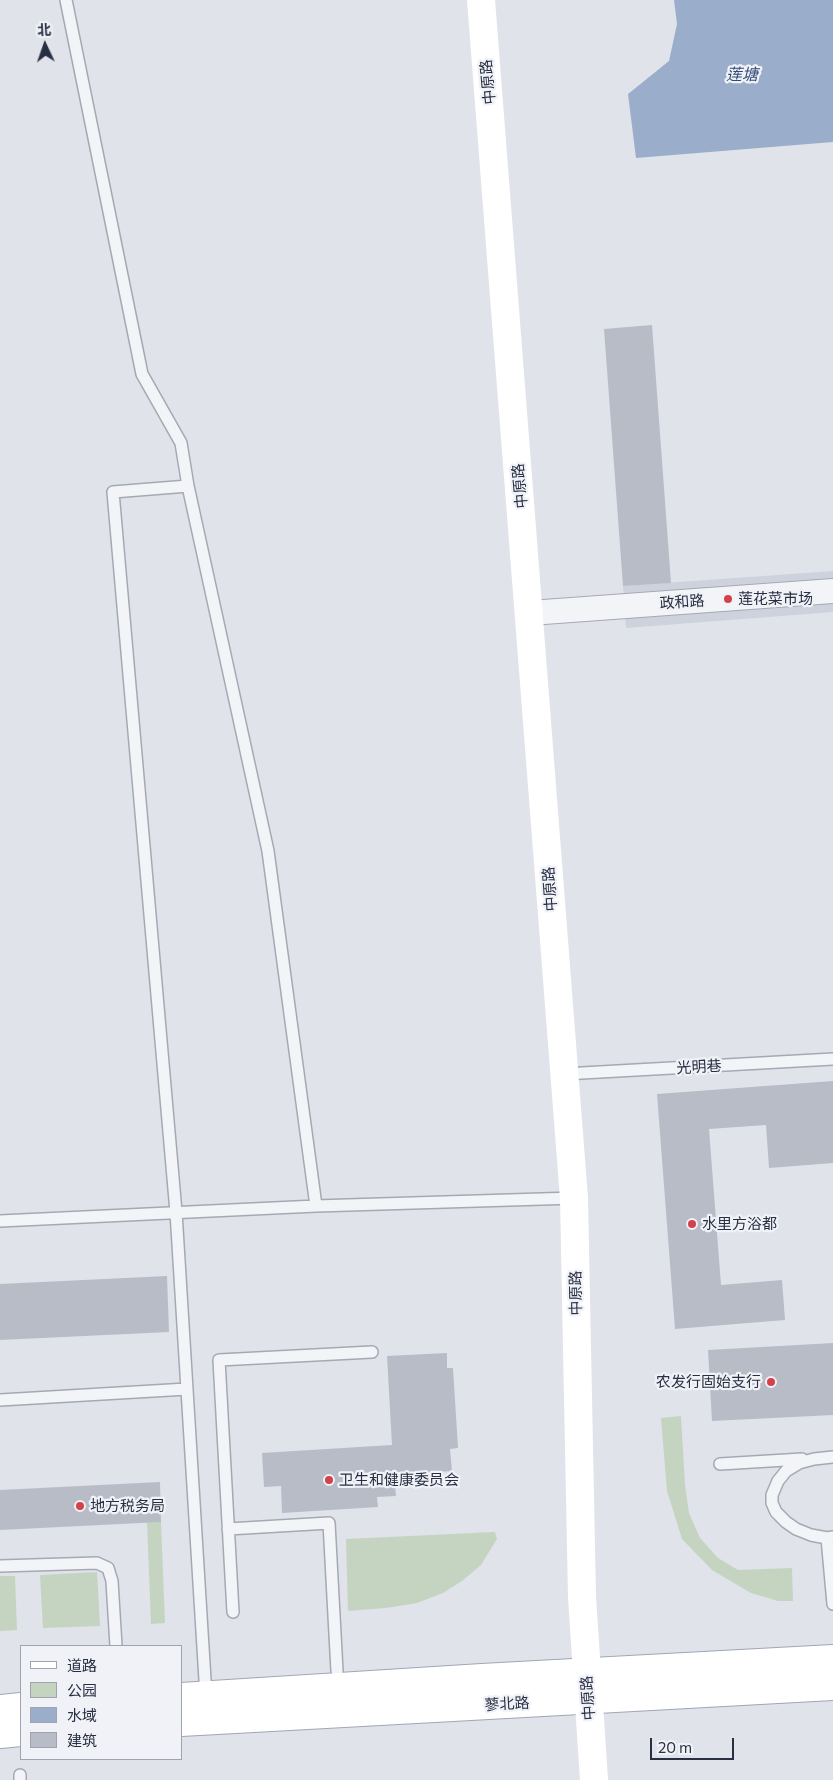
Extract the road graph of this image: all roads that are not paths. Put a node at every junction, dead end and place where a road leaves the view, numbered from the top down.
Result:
1 (66, 0) edge
2 (482, 0) edge
3 (188, 486) junction
4 (833, 591) edge
5 (530, 613) junction
6 (833, 1059) edge
7 (564, 1074) junction
8 (574, 1198) junction
9 (316, 1206) junction
10 (176, 1212) junction
11 (0, 1221) edge
12 (372, 1352) dead end
13 (187, 1389) junction
14 (0, 1400) edge
15 (833, 1457) edge
16 (814, 1459) junction
17 (720, 1464) dead end
18 (228, 1529) junction
19 (830, 1538) edge
20 (0, 1566) edge
21 (833, 1604) edge
22 (232, 1612) dead end
23 (116, 1645) edge
24 (833, 1659) edge
25 (338, 1671) dead end
26 (587, 1672) junction
27 (833, 1686) edge
28 (588, 1700) junction
29 (20, 1707) edge
30 (198, 1708) edge
31 (0, 1709) edge
32 (20, 1732) edge
33 (0, 1734) edge
34 (594, 1780) edge

1 - 3 lane
2 - 5 main road, 中原路
3 - 9 lane
3 - 10 lane
4 - 5 street, 政和路
5 - 7 main road, 中原路
6 - 7 lane, 光明巷
7 - 8 main road, 中原路
8 - 9 lane
8 - 26 main road, 中原路
9 - 10 lane
10 - 11 lane
10 - 13 lane
12 - 18 lane
13 - 14 lane
13 - 30 lane
15 - 16 lane
16 - 17 lane
16 - 19 lane
18 - 22 lane
18 - 25 lane
19 - 21 lane
20 - 23 lane
24 - 26 main road
26 - 28 main road, 中原路
26 - 30 main road
27 - 28 main road, 蓼北路
28 - 30 main road, 蓼北路
28 - 34 main road, 中原路
29 - 31 main road
32 - 33 main road

